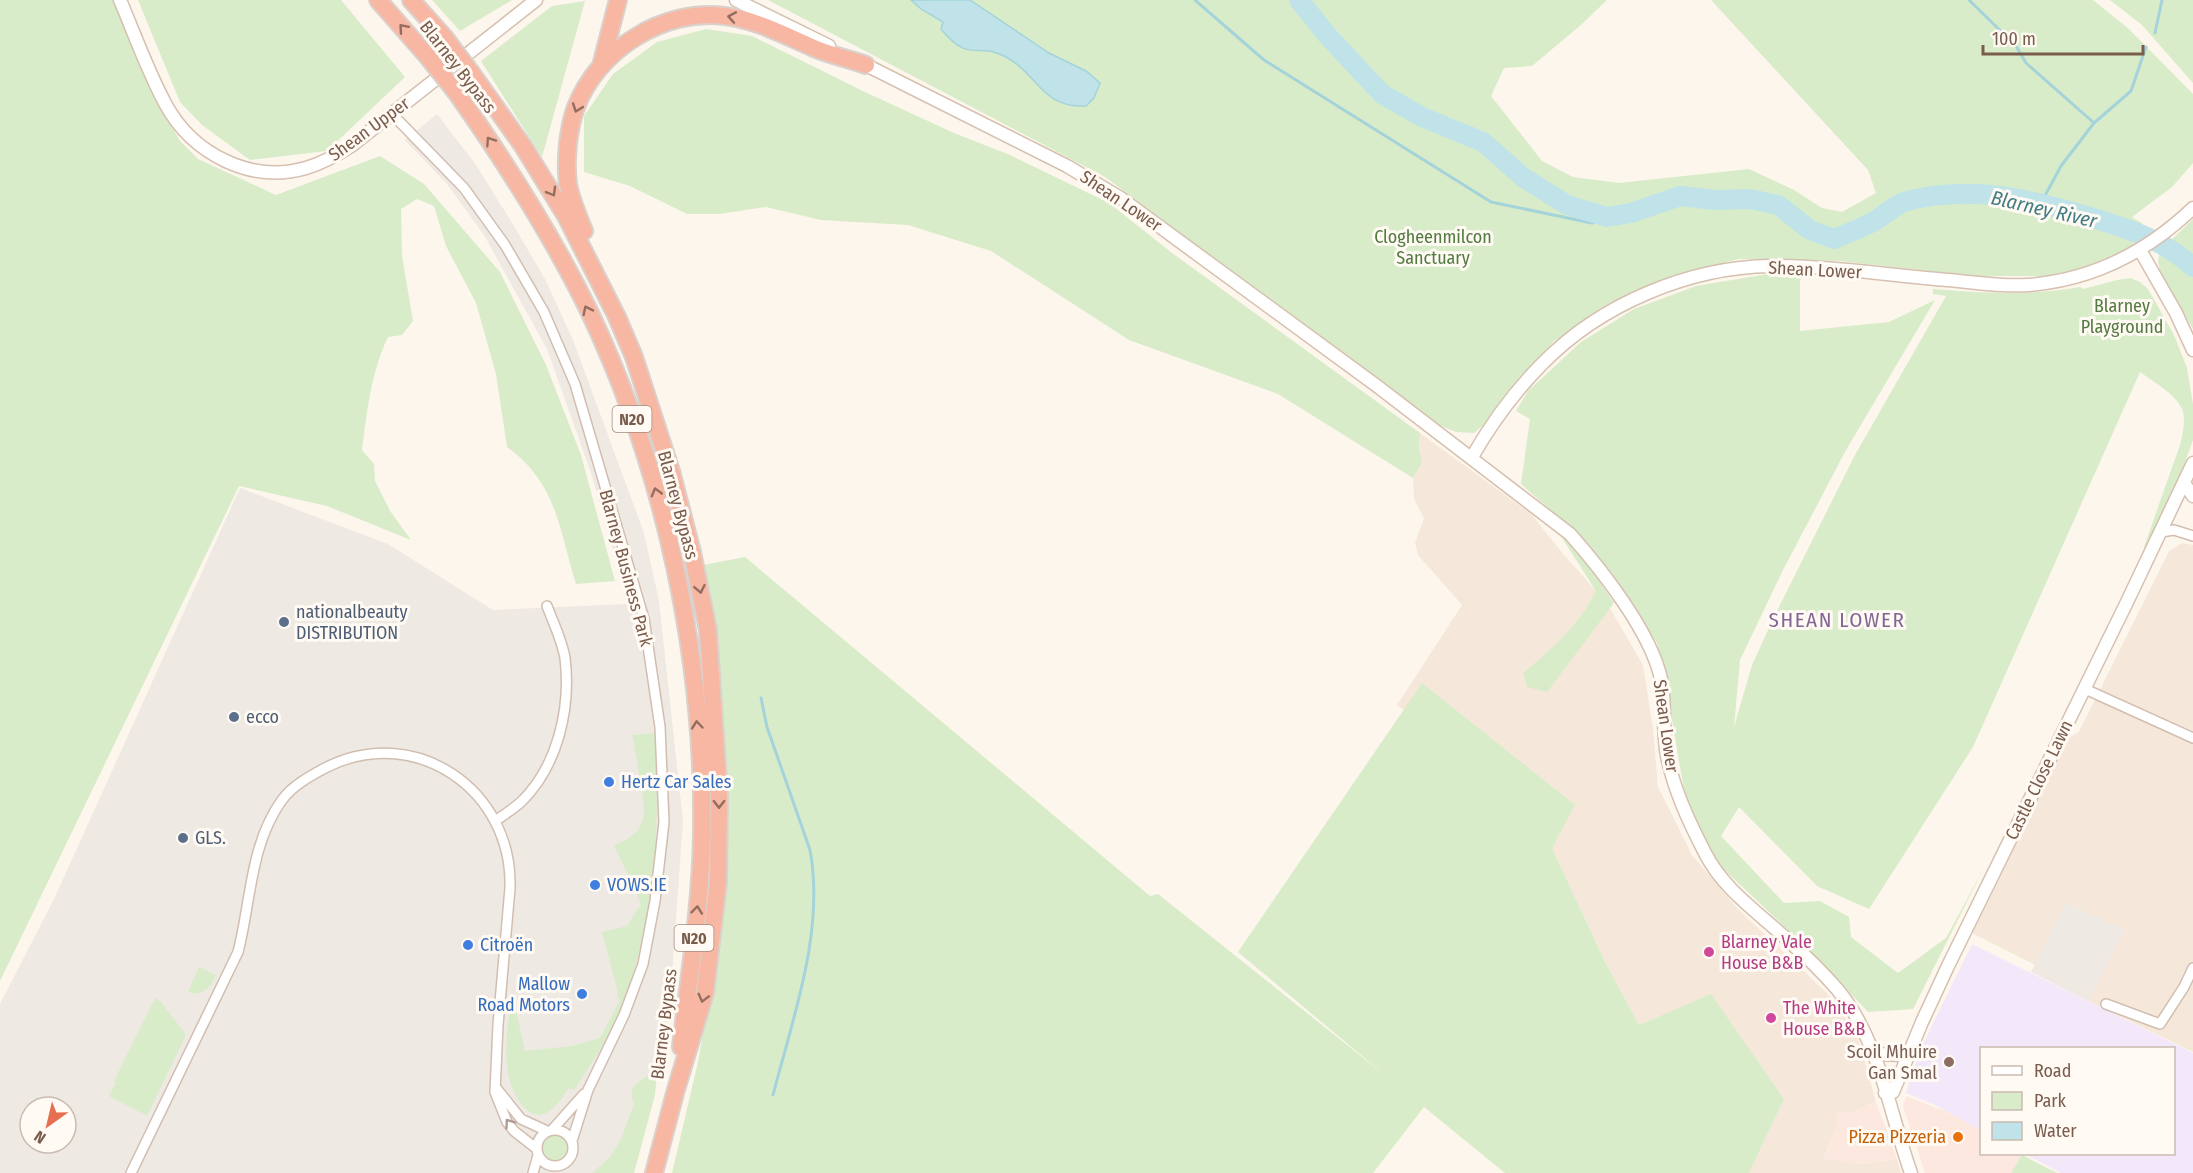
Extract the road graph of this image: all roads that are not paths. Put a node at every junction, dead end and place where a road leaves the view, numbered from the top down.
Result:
1 (120, 0) edge
2 (378, 0) edge
3 (411, 0) edge
4 (536, 0) edge
5 (618, 0) edge
6 (736, 0) edge
7 (866, 65) junction
8 (601, 66) junction
9 (392, 114) junction
10 (2193, 208) edge
11 (2145, 247) junction
12 (2120, 260) junction
13 (2152, 271) junction
14 (2193, 350) edge
15 (634, 357) junction
16 (1472, 457) junction
17 (2193, 463) edge
18 (2184, 483) junction
19 (2193, 496) edge
20 (2161, 532) junction
21 (2193, 536) edge
22 (547, 606) dead end
23 (2085, 689) junction
24 (2193, 738) edge
25 (495, 821) junction
26 (2193, 968) edge
27 (2188, 989) edge
28 (2106, 1004) dead end
29 (1874, 1054) junction
30 (1908, 1055) junction
31 (495, 1087) junction
32 (588, 1090) junction
33 (675, 1093) junction
34 (1885, 1093) junction
35 (550, 1131) junction
36 (572, 1141) junction
37 (538, 1152) junction
38 (562, 1165) junction
39 (131, 1173) edge
40 (532, 1173) edge
41 (556, 1173) edge
42 (654, 1173) edge
43 (1911, 1173) edge

1 - 9 main road, Shean Upper
33 -> 2 highway, Blarney Bypass / N20, bridge
3 -> 15 highway, Blarney Bypass / N20, bridge
4 - 9 main road, Shean Upper
5 - 8 highway
6 - 7 main road, Shean Lower
7 -> 8 highway
7 - 16 main road, Shean Lower
8 -> 15 highway
9 - 32 street, Blarney Business Park
10 - 11 main road, Shean Lower
11 - 12 main road, Shean Lower
11 - 13 main road
12 - 13 main road
12 - 16 main road, Shean Lower
13 - 14 main road
15 -> 33 highway, Blarney Bypass / N20
16 - 29 main road, Shean Lower
17 - 18 main road, Castle Close Lawn
18 - 19 main road
18 - 20 main road, Castle Close Lawn
20 - 21 street
20 - 23 main road, Castle Close Lawn
22 - 25 street
23 - 24 street
23 - 30 main road, Castle Close Lawn
25 - 31 street
25 - 39 street
26 - 27 street
27 - 28 street
29 - 30 main road
29 - 34 main road, Shean Lower
30 - 34 main road, Castle Close Lawn
31 - 35 street
37 -> 31 street
32 - 35 street
32 - 36 street, Blarney Business Park
33 - 42 highway, Blarney Bypass / N20
34 - 43 main road, Shean Lower
35 - 36 street
35 - 37 street
36 - 38 street
37 - 38 street
37 - 40 street
38 - 41 street

